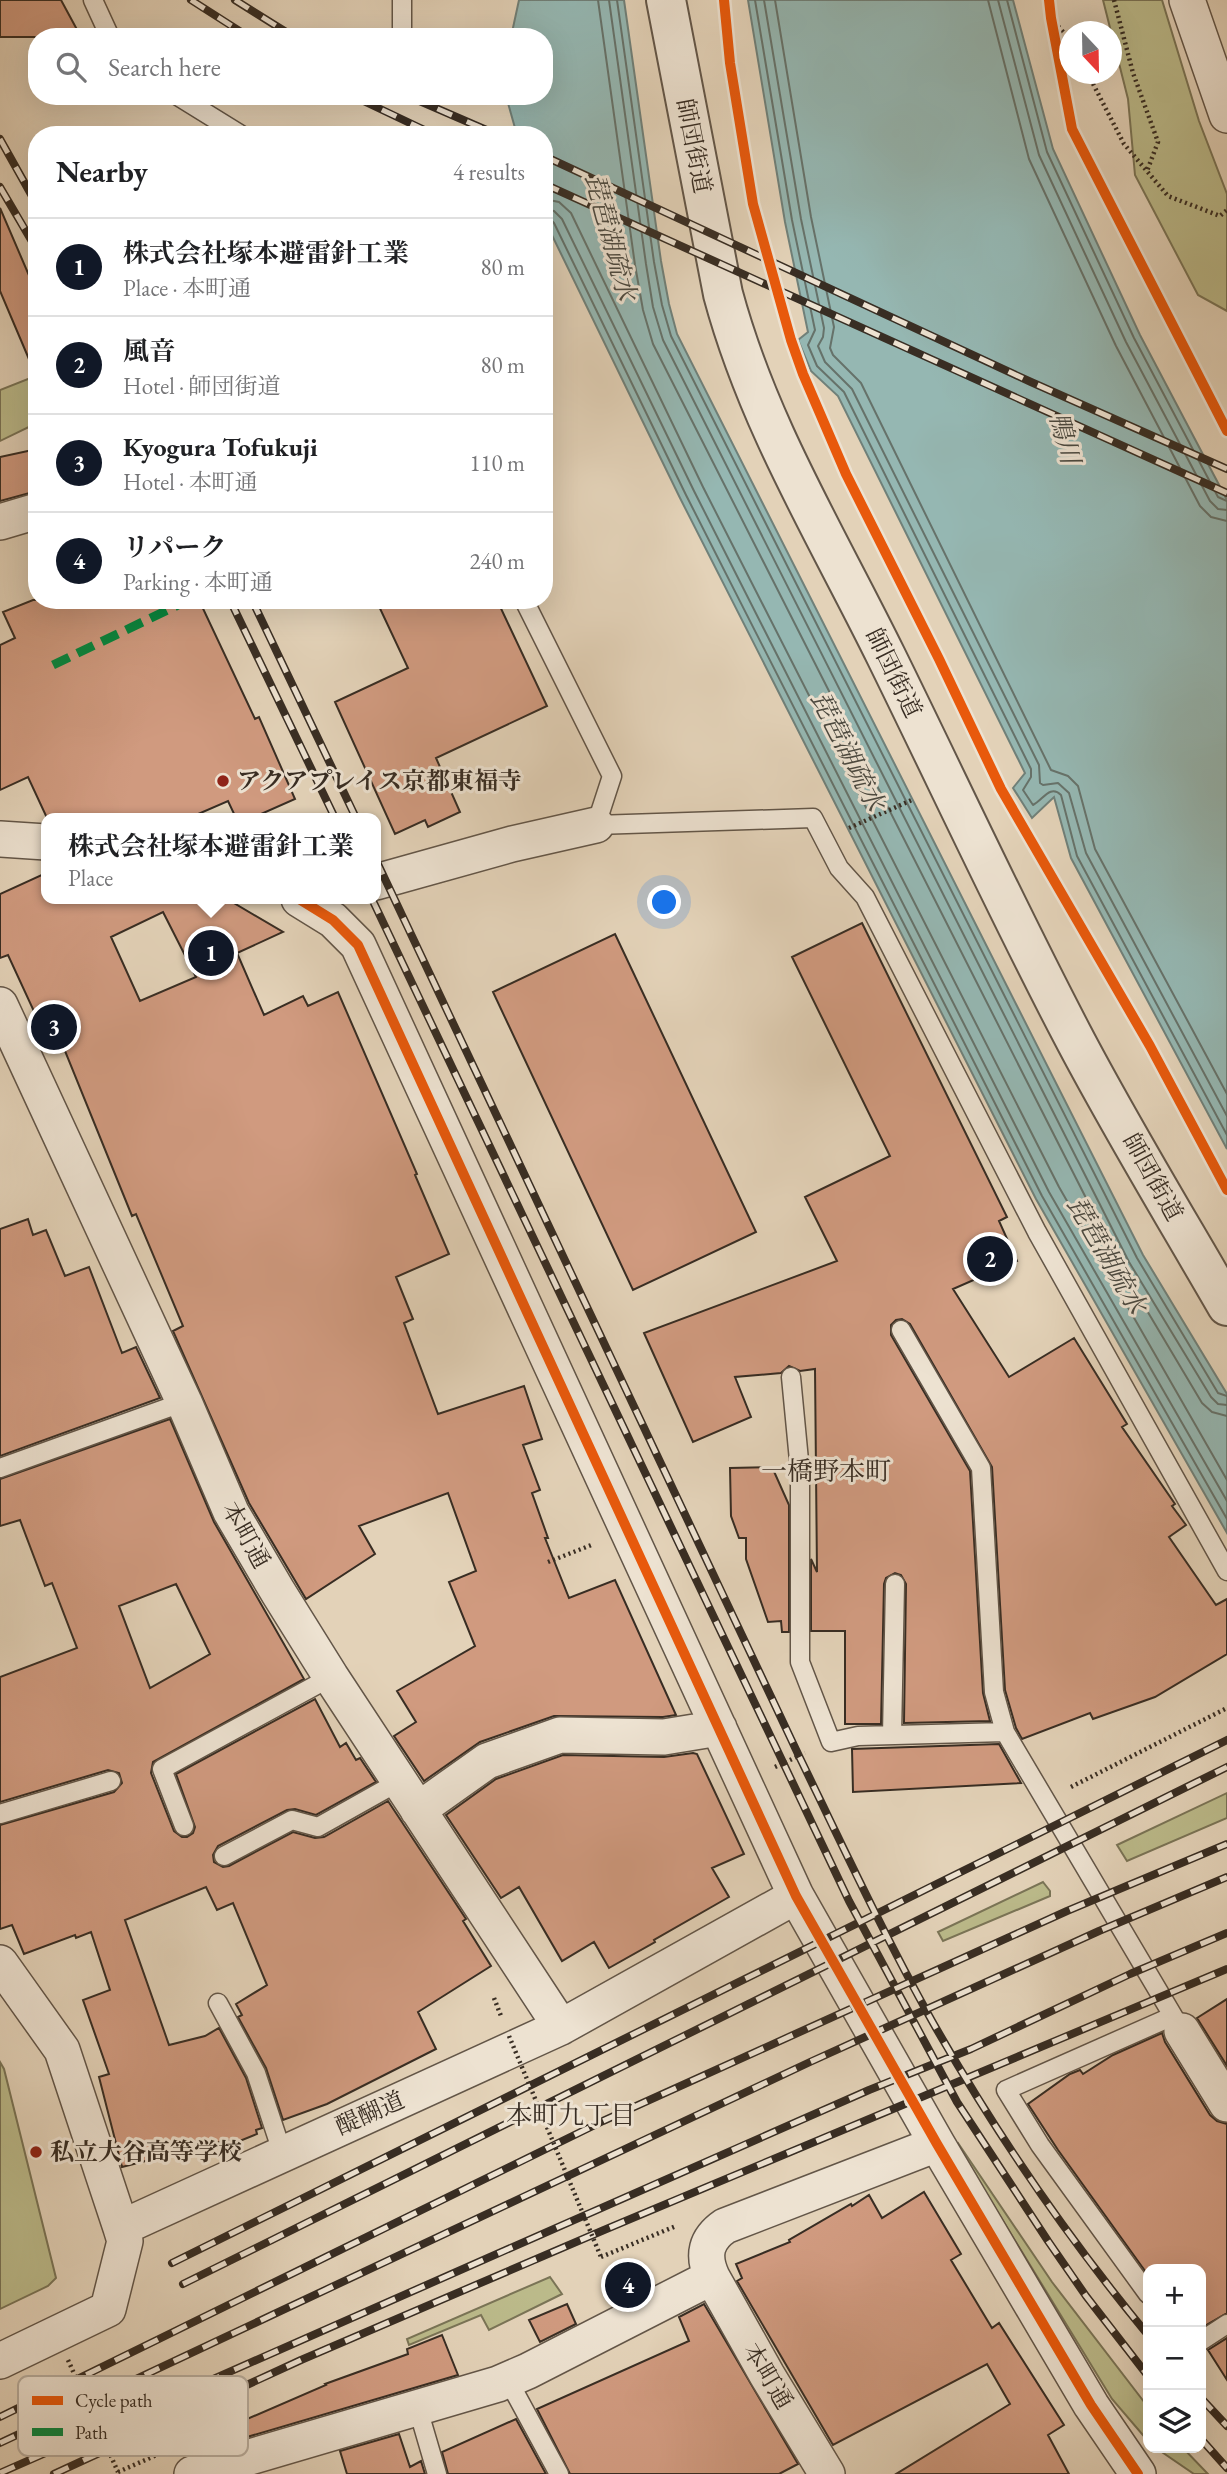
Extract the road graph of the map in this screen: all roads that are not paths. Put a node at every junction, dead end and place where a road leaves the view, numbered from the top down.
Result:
1 (93, 0) edge
2 (402, 0) edge
3 (666, 0) edge
4 (1187, 0) edge
5 (106, 28) edge
6 (402, 28) edge
7 (193, 105) edge
8 (1227, 115) edge
9 (227, 126) edge
10 (28, 514) edge
11 (0, 522) edge
12 (528, 609) edge
13 (596, 825) junction
14 (0, 839) edge
15 (41, 842) edge
16 (381, 881) edge
17 (307, 904) edge
18 (0, 1005) edge
19 (1227, 1306) edge
20 (901, 1330) dead end
21 (791, 1377) dead end
22 (184, 1402) junction
23 (0, 1468) edge
24 (1227, 1571) edge
25 (895, 1584) dead end
26 (331, 1677) junction
27 (719, 1728) junction
28 (1005, 1732) junction
29 (892, 1735) junction
30 (111, 1781) dead end
31 (400, 1781) junction
32 (418, 1810) junction
33 (0, 1814) edge
34 (184, 1826) dead end
35 (224, 1856) dead end
36 (796, 1896) junction
37 (0, 1963) edge
38 (218, 2003) dead end
39 (1178, 2024) junction
40 (561, 2027) junction
41 (1227, 2104) edge
42 (937, 2144) junction
43 (282, 2152) junction
44 (121, 2228) junction
45 (712, 2277) junction
46 (1143, 2287) edge
47 (1227, 2324) edge
48 (1206, 2338) edge
49 (0, 2361) edge
50 (508, 2380) junction
51 (418, 2409) junction
52 (821, 2472) edge
53 (192, 2474) edge
54 (437, 2474) edge
55 (559, 2474) edge
56 (1138, 2474) edge

1 - 5 lane
2 - 6 lane
3 - 19 street, 師団街道
4 - 8 street
7 - 9 lane
10 - 11 street
12 - 13 lane
13 - 16 street
13 - 24 lane
14 - 15 street
17 - 27 street
18 - 22 street, 本町通
20 - 28 lane
21 - 29 lane
22 - 23 lane
22 - 26 street, 本町通
25 - 29 lane
26 - 31 street, 本町通
26 - 34 lane
27 - 32 street
27 - 36 street
28 - 29 lane
28 - 39 lane
30 - 33 lane
31 - 32 street, 本町通
31 - 35 lane
32 - 40 street, 本町通
36 - 40 street, 醍醐道
36 - 42 street
37 - 44 street
38 - 43 lane
39 - 41 street
39 - 46 lane
40 - 43 street, 醍醐道
42 - 45 street
42 - 56 street
43 - 44 street, 醍醐道
44 - 49 street
45 - 50 street
45 - 52 street, 本町通
47 - 48 lane
50 - 51 street
50 - 55 lane
51 - 53 street
51 - 54 lane

